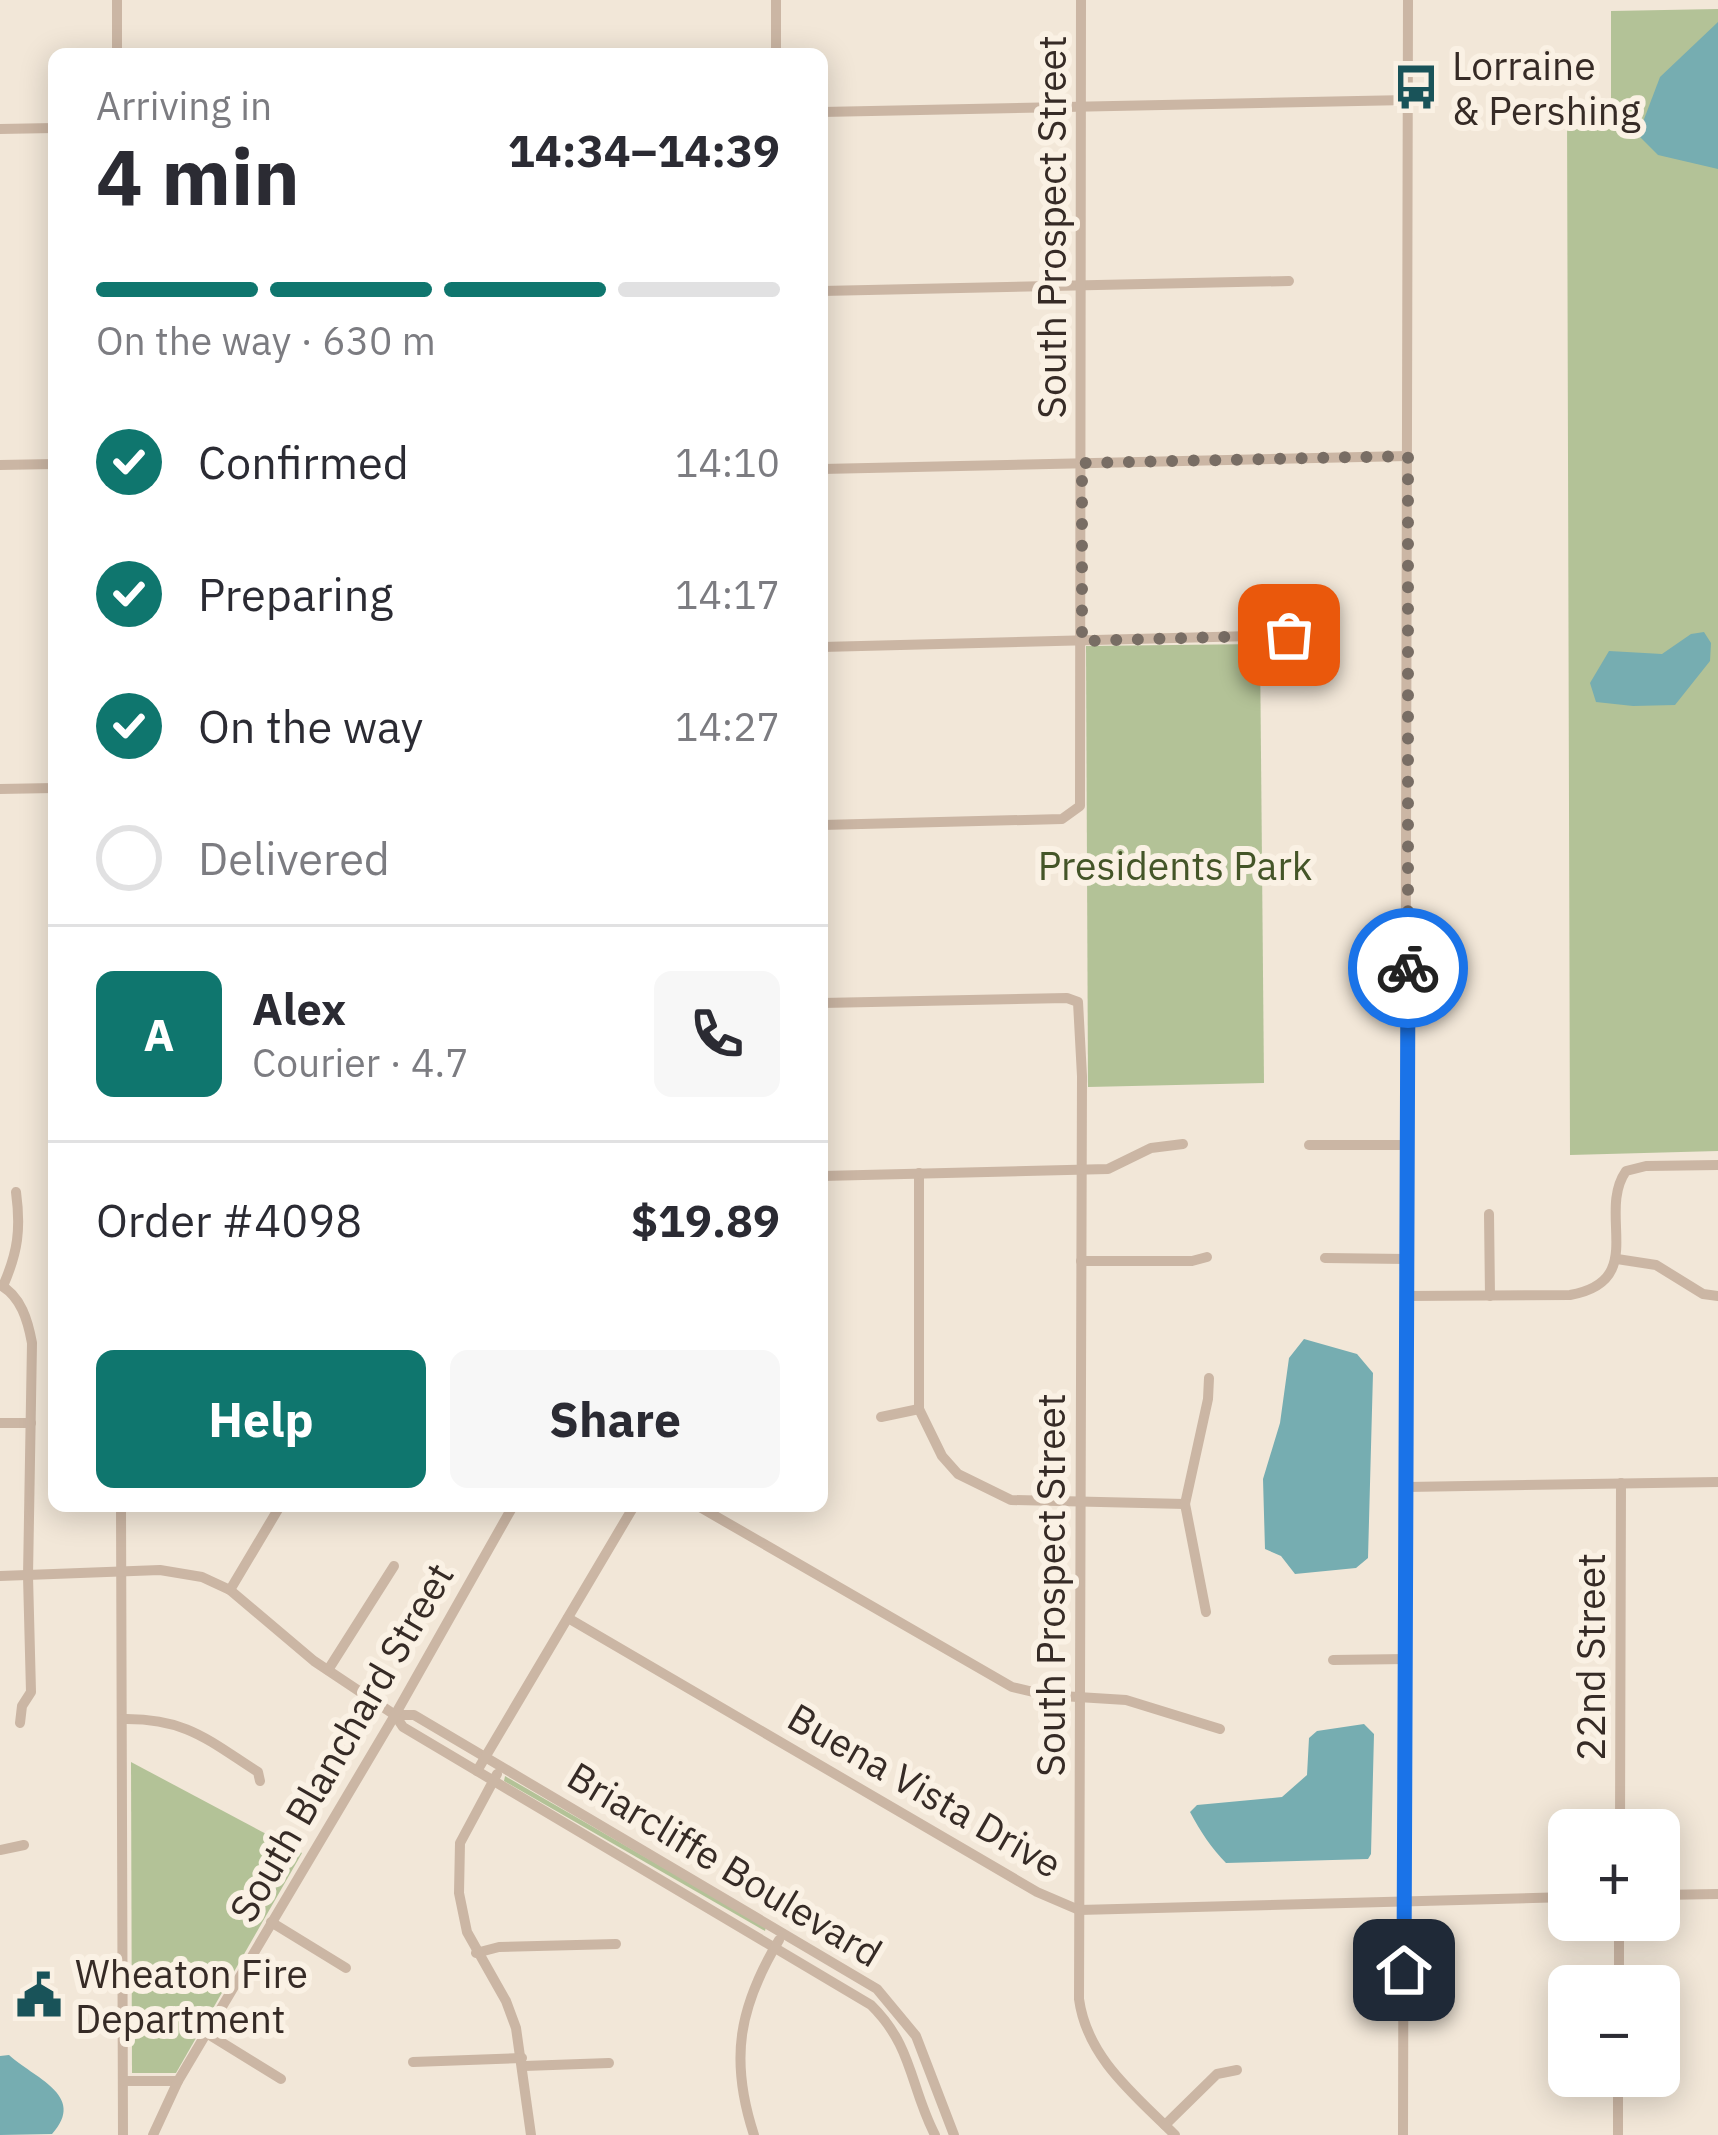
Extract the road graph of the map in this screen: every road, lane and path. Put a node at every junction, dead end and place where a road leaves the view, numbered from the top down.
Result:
1 (117, 0) edge
2 (776, 0) edge
3 (1081, 0) edge
4 (1408, 0) edge
5 (117, 48) edge
6 (776, 48) edge
7 (1408, 100) junction
8 (1082, 106) junction
9 (828, 112) edge
10 (48, 128) edge
11 (0, 129) edge
12 (1289, 281) dead end
13 (1082, 285) junction
14 (828, 291) edge
15 (1408, 456) junction
16 (1082, 463) junction
17 (48, 464) edge
18 (0, 465) edge
19 (828, 469) edge
20 (1289, 635) dead end
21 (1082, 641) junction
22 (828, 647) edge
23 (48, 788) edge
24 (0, 789) edge
25 (828, 825) edge
26 (828, 1003) edge
27 (1183, 1144) dead end
28 (1309, 1145) dead end
29 (1407, 1145) junction
30 (1718, 1165) edge
31 (1082, 1170) junction
32 (919, 1173) junction
33 (828, 1176) edge
34 (16, 1192) dead end
35 (1490, 1214) dead end
36 (1207, 1257) dead end
37 (1325, 1258) dead end
38 (1406, 1259) junction
39 (1617, 1259) junction
40 (1082, 1261) junction
41 (2, 1286) edge
42 (1406, 1296) junction
43 (1490, 1296) junction
44 (1718, 1297) edge
45 (1209, 1378) dead end
46 (919, 1409) junction
47 (881, 1417) dead end
48 (0, 1423) edge
49 (31, 1423) junction
50 (1718, 1482) edge
51 (1621, 1484) junction
52 (1407, 1487) junction
53 (1080, 1503) junction
54 (1185, 1504) junction
55 (121, 1512) edge
56 (276, 1512) edge
57 (510, 1512) edge
58 (630, 1512) edge
59 (708, 1512) edge
60 (394, 1566) dead end
61 (122, 1570) junction
62 (0, 1576) edge
63 (28, 1576) junction
64 (230, 1590) junction
65 (1207, 1612) dead end
66 (568, 1618) junction
67 (1406, 1659) junction
68 (1333, 1660) dead end
69 (328, 1670) junction
70 (1079, 1697) junction
71 (395, 1715) junction
72 (123, 1719) junction
73 (20, 1723) dead end
74 (1220, 1729) dead end
75 (486, 1757) junction
76 (501, 1766) junction
77 (477, 1771) junction
78 (493, 1780) junction
79 (260, 1781) dead end
80 (1620, 1809) edge
81 (24, 1845) dead end
82 (0, 1850) edge
83 (1680, 1894) edge
84 (1718, 1894) edge
85 (1548, 1897) edge
86 (1405, 1900) junction
87 (1079, 1910) junction
88 (271, 1922) junction
89 (783, 1932) junction
90 (616, 1944) dead end
91 (775, 1945) junction
92 (476, 1953) junction
93 (346, 1968) dead end
94 (208, 2034) junction
95 (413, 2062) dead end
96 (523, 2062) junction
97 (609, 2063) dead end
98 (1238, 2070) dead end
99 (281, 2079) dead end
100 (124, 2081) junction
101 (178, 2081) junction
102 (1618, 2097) edge
103 (1165, 2125) junction
104 (123, 2135) edge
105 (153, 2135) edge
106 (531, 2135) edge
107 (754, 2135) edge
108 (934, 2135) edge
109 (954, 2135) edge
110 (1174, 2135) edge
111 (1403, 2135) edge
112 (1618, 2135) edge

1 - 5 street
2 - 6 street
3 - 8 street, South Prospect Street
4 - 7 street
7 - 8 street
7 - 15 street
8 - 9 street
8 - 13 street, South Prospect Street
10 - 11 street
12 - 13 street
13 - 14 street
13 - 16 street, South Prospect Street
15 - 16 street
15 - 29 street
16 - 19 street
16 - 21 street, South Prospect Street
17 - 18 street
20 - 21 street
21 - 22 street
21 - 25 street, South Prospect Street
23 - 24 street
26 - 31 street, South Prospect Street
27 - 31 street
28 - 29 street
29 - 38 street
30 - 39 street
31 - 32 street
31 - 40 street, South Prospect Street
32 - 33 street
32 - 46 street
34 - 41 street
35 - 43 street
36 - 40 street
37 - 38 street
38 - 42 street
39 - 43 street
39 - 44 street
40 - 53 street, South Prospect Street
41 - 49 street
42 - 43 street
42 - 52 street
45 - 54 street
46 - 47 street
46 - 53 street
48 - 49 street
49 - 63 street
50 - 51 street
51 - 52 street
51 - 80 street, 22nd Street
52 - 67 street
53 - 54 street
53 - 70 street, South Prospect Street
54 - 65 street
55 - 61 street
56 - 64 street
57 - 71 street, South Blanchard Street
58 - 66 street
59 - 70 street
60 - 69 street
61 - 63 street, Briarcliffe Boulevard
61 - 64 street, Briarcliffe Boulevard
61 - 72 street
62 - 63 street, Briarcliffe Boulevard
63 - 73 street
64 - 69 street, Briarcliffe Boulevard
66 - 75 street
66 - 87 street, Buena Vista Drive
67 - 68 street
67 - 86 street
69 - 71 street, Briarcliffe Boulevard
70 - 74 street
70 - 87 street, South Prospect Street
71 - 75 street, Briarcliffe Boulevard
71 - 77 street, Briarcliffe Boulevard
71 - 88 street, South Blanchard Street
72 - 79 street
72 - 100 street
75 - 76 street, Briarcliffe Boulevard
75 - 77 street
76 - 78 street
76 - 89 street, Briarcliffe Boulevard
77 - 78 street, Briarcliffe Boulevard
78 - 91 street, Briarcliffe Boulevard
78 - 92 street
81 - 82 street
83 - 84 street
85 - 86 street, Buena Vista Drive
86 - 87 street, Buena Vista Drive
86 - 111 street
87 - 103 street, South Prospect Street
88 - 93 street
88 - 94 street, South Blanchard Street
89 - 91 street
89 - 109 street, Briarcliffe Boulevard
90 - 92 street
91 - 107 street
91 - 108 street, Briarcliffe Boulevard
92 - 96 street
94 - 99 street
94 - 101 street, South Blanchard Street
95 - 96 street
96 - 97 street
96 - 106 street
98 - 103 street
100 - 101 street
100 - 104 street
101 - 105 street, South Blanchard Street
102 - 112 street
103 - 110 street, South Prospect Street

